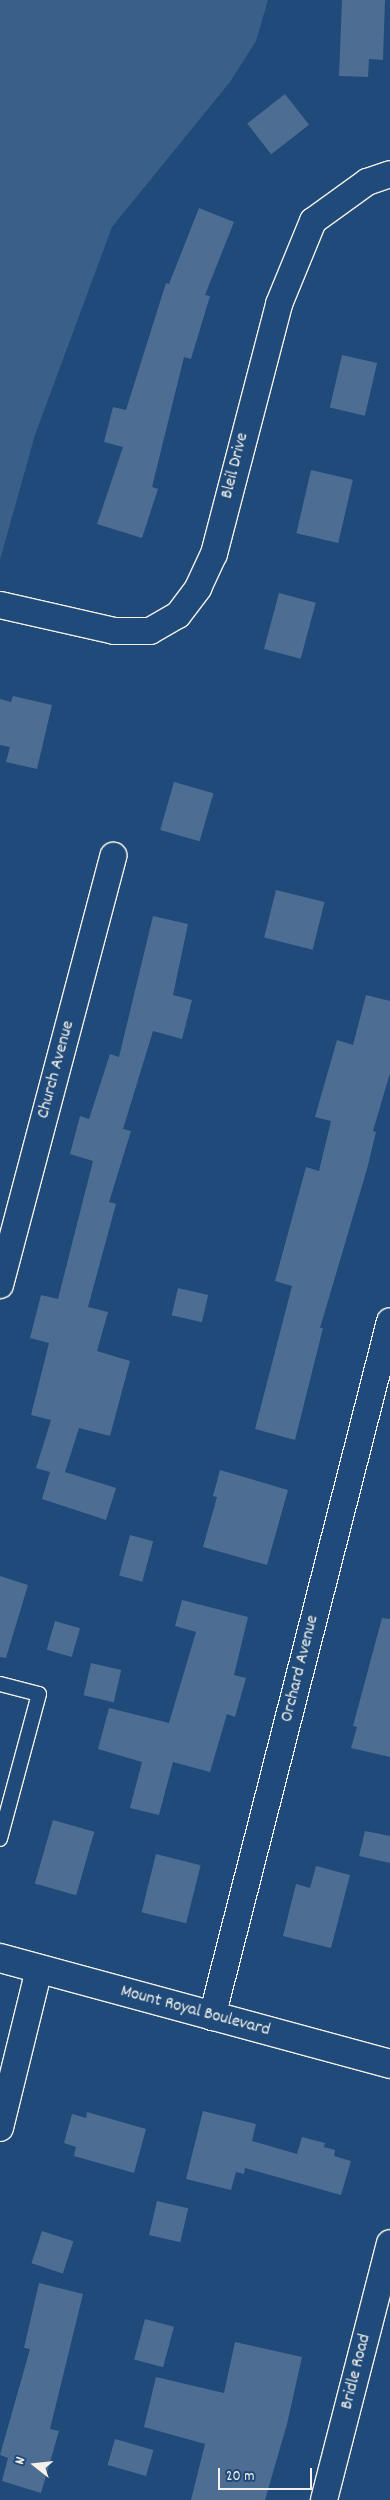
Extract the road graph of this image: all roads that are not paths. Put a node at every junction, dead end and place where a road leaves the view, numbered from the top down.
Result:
1 (390, 174) edge
2 (0, 605) edge
3 (113, 856) dead end
4 (0, 1285) edge
5 (390, 1321) edge
6 (0, 1684) edge
7 (0, 1839) edge
8 (0, 1958) edge
9 (39, 1969) junction
10 (212, 2017) junction
11 (390, 2064) edge
12 (0, 2128) edge
13 (389, 2255) edge
14 (324, 2500) edge

1 - 2 street, Bleil Drive
3 - 4 street, Church Avenue
5 - 10 street, Orchard Avenue
6 - 7 lane
8 - 9 main road, Mount Royal Boulevard
9 - 10 main road, Mount Royal Boulevard
9 - 12 street
10 - 11 main road, Mount Royal Boulevard
13 - 14 street, Bridle Road

